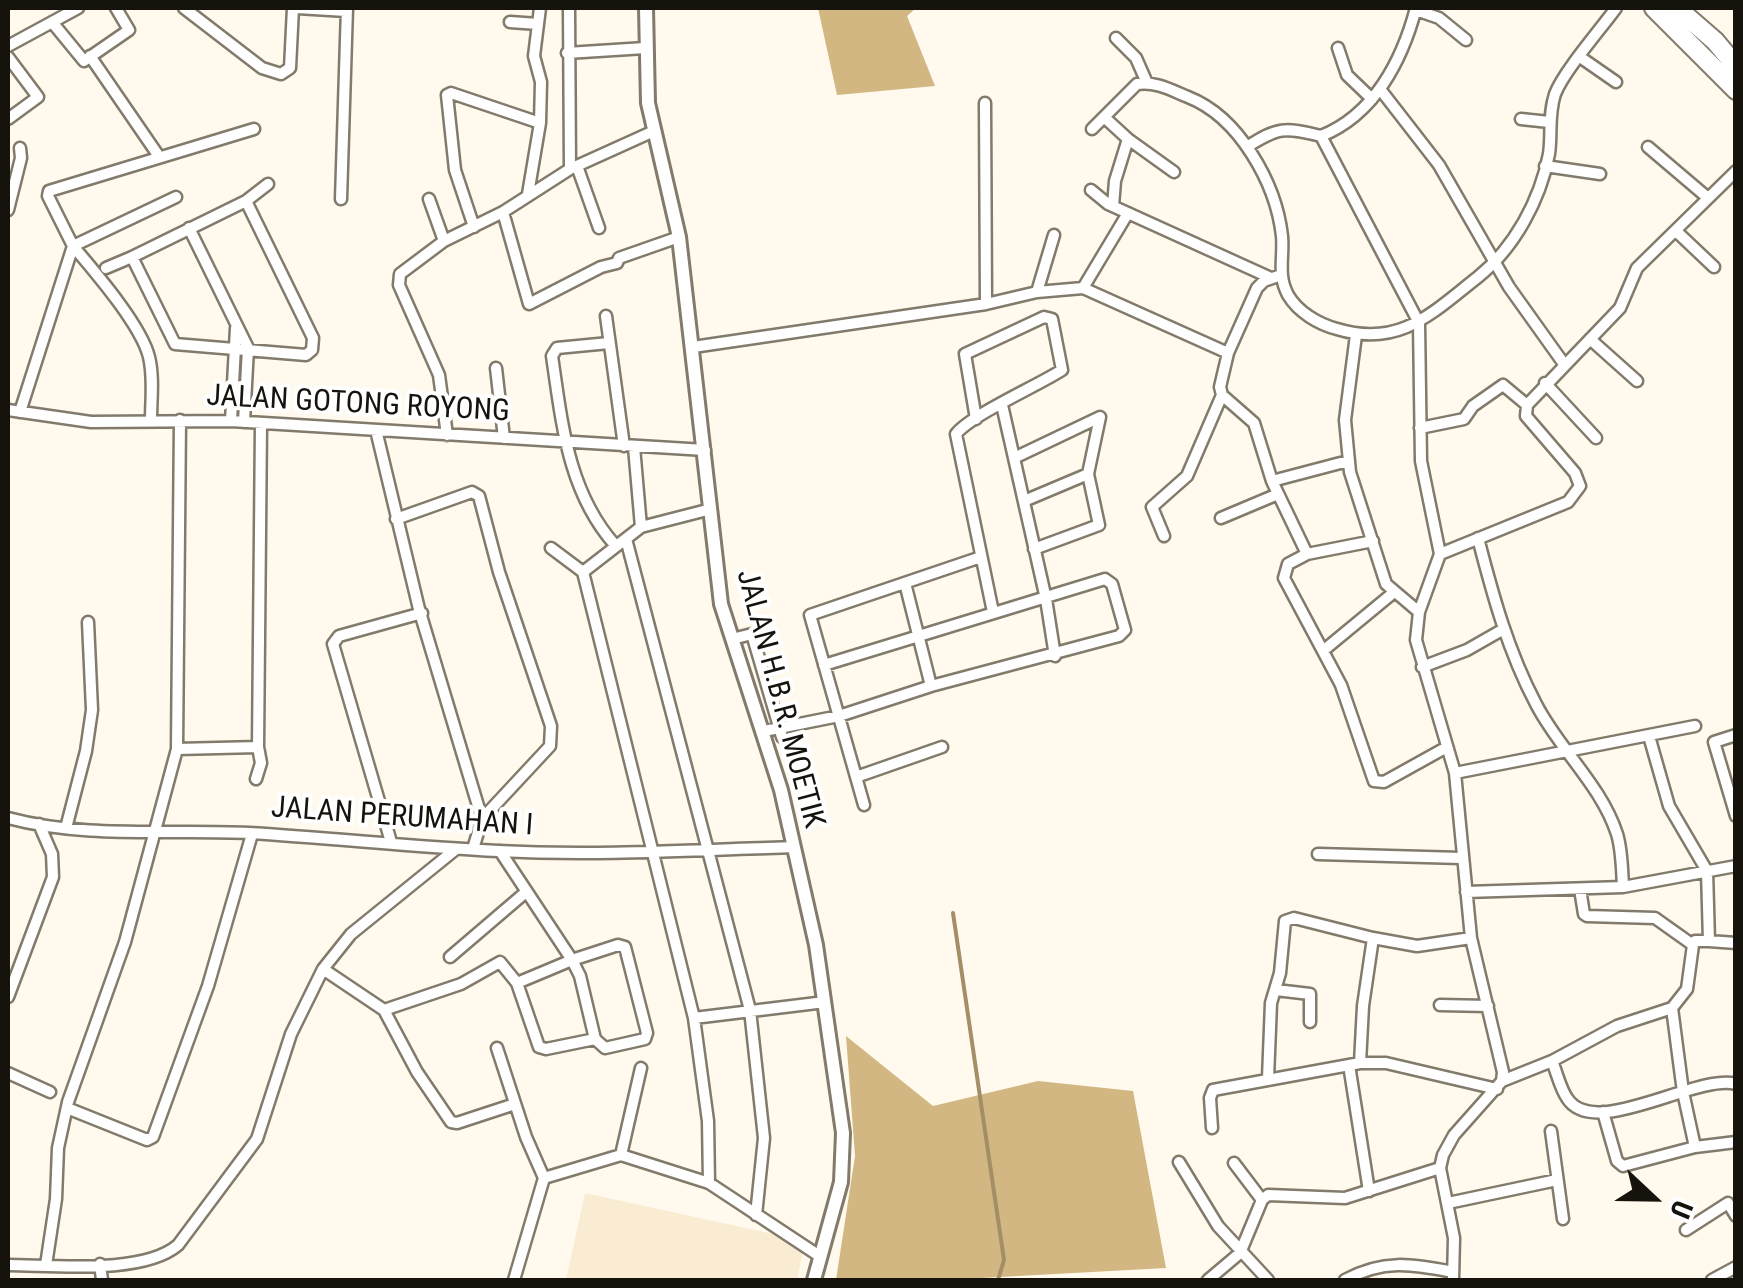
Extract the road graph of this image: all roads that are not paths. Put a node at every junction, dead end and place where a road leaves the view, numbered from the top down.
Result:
1 (78, 8) edge
2 (116, 8) edge
3 (184, 8) edge
4 (295, 8) edge
5 (540, 8) edge
6 (569, 8) edge
7 (646, 8) edge
8 (1416, 8) edge
9 (1616, 8) edge
10 (1654, 8) edge
11 (1677, 8) edge
12 (346, 9) edge
13 (52, 22) junction
14 (510, 22) dead end
15 (538, 24) junction
16 (1116, 38) dead end
17 (1466, 40) dead end
18 (8, 46) edge
19 (645, 48) junction
20 (1338, 48) dead end
21 (566, 53) junction
22 (90, 56) junction
23 (8, 57) edge
24 (1580, 58) junction
25 (1736, 66) edge
26 (1146, 82) junction
27 (1616, 82) dead end
28 (1380, 89) junction
29 (1736, 90) edge
30 (1372, 99) junction
31 (985, 103) dead end
32 (1104, 117) junction
33 (8, 119) edge
34 (1521, 119) dead end
35 (1549, 122) junction
36 (540, 123) junction
37 (254, 128) dead end
38 (1092, 129) dead end
39 (654, 131) junction
40 (1320, 136) junction
41 (1128, 138) junction
42 (1247, 147) junction
43 (1648, 147) dead end
44 (20, 148) dead end
45 (158, 156) junction
46 (1545, 166) junction
47 (574, 168) junction
48 (1736, 171) edge
49 (1174, 172) dead end
50 (1600, 174) dead end
51 (268, 184) dead end
52 (1091, 190) dead end
53 (528, 194) junction
54 (176, 196) dead end
55 (1708, 198) junction
56 (340, 199) dead end
57 (430, 199) dead end
58 (246, 201) junction
59 (1112, 206) junction
60 (8, 210) edge
61 (504, 212) junction
62 (1128, 213) junction
63 (474, 227) junction
64 (189, 228) junction
65 (599, 228) dead end
66 (1676, 231) junction
67 (1054, 235) dead end
68 (679, 238) junction
69 (444, 242) junction
70 (74, 246) junction
71 (132, 256) junction
72 (1494, 264) junction
73 (1714, 267) dead end
74 (106, 268) dead end
75 (1276, 276) junction
76 (1083, 288) junction
77 (1037, 292) junction
78 (986, 304) junction
79 (606, 316) dead end
80 (236, 322) junction
81 (1418, 323) junction
82 (1356, 335) junction
83 (1590, 339) junction
84 (610, 343) junction
85 (694, 347) junction
86 (248, 348) junction
87 (235, 349) junction
88 (1228, 353) junction
89 (1564, 364) junction
90 (496, 368) dead end
91 (1637, 381) dead end
92 (1545, 384) junction
93 (1222, 396) junction
94 (1002, 405) junction
95 (1527, 405) junction
96 (14, 411) edge
97 (151, 420) junction
98 (180, 420) junction
99 (976, 420) junction
100 (231, 421) junction
101 (244, 422) junction
102 (261, 423) junction
103 (1420, 428) junction
104 (376, 430) junction
105 (447, 435) junction
106 (504, 438) junction
107 (1596, 438) dead end
108 (564, 442) junction
109 (629, 447) junction
110 (705, 450) junction
111 (1014, 458) junction
112 (1348, 461) junction
113 (1088, 474) junction
114 (1272, 482) junction
115 (1278, 494) junction
116 (1024, 501) junction
117 (711, 510) junction
118 (1221, 518) dead end
119 (396, 519) junction
120 (641, 528) junction
121 (1164, 536) dead end
122 (1478, 538) junction
123 (1373, 541) junction
124 (621, 542) junction
125 (551, 548) dead end
126 (1034, 550) junction
127 (1307, 554) junction
128 (1440, 554) junction
129 (981, 557) junction
130 (583, 572) junction
131 (905, 583) junction
132 (1394, 593) junction
133 (1046, 599) junction
134 (994, 612) junction
135 (1419, 612) junction
136 (422, 614) junction
137 (88, 622) dead end
138 (1502, 630) junction
139 (919, 639) junction
140 (732, 640) junction
141 (1324, 650) junction
142 (1055, 656) junction
143 (824, 666) junction
144 (1422, 667) junction
145 (931, 686) junction
146 (839, 716) junction
147 (1694, 726) dead end
148 (781, 732) junction
149 (765, 736) junction
150 (1650, 736) junction
151 (1736, 736) edge
152 (258, 747) junction
153 (942, 747) dead end
154 (1448, 747) junction
155 (177, 750) junction
156 (1567, 752) junction
157 (1455, 773) junction
158 (856, 777) junction
159 (256, 779) dead end
160 (864, 806) dead end
161 (1736, 816) edge
162 (8, 818) edge
163 (482, 819) junction
164 (39, 824) junction
165 (66, 828) junction
166 (152, 834) junction
167 (252, 834) junction
168 (391, 842) junction
169 (794, 846) junction
170 (456, 849) junction
171 (473, 849) junction
172 (706, 850) junction
173 (500, 851) junction
174 (652, 854) junction
175 (1318, 854) dead end
176 (1461, 858) junction
177 (1736, 866) edge
178 (1707, 871) junction
179 (1624, 887) junction
180 (1580, 889) junction
181 (526, 892) junction
182 (1466, 892) junction
183 (1374, 938) junction
184 (1470, 938) junction
185 (1710, 941) junction
186 (1736, 943) edge
187 (1693, 945) junction
188 (450, 957) dead end
189 (572, 960) junction
190 (322, 970) junction
191 (517, 983) junction
192 (1276, 990) junction
193 (8, 997) edge
194 (825, 1002) junction
195 (1440, 1005) dead end
196 (1488, 1006) junction
197 (1672, 1008) junction
198 (384, 1010) junction
199 (750, 1010) junction
200 (694, 1018) junction
201 (1310, 1022) dead end
202 (595, 1039) junction
203 (497, 1048) dead end
204 (1552, 1061) junction
205 (1354, 1064) junction
206 (641, 1068) dead end
207 (8, 1073) edge
208 (1268, 1078) junction
209 (1736, 1084) edge
210 (1500, 1085) junction
211 (50, 1092) dead end
212 (1683, 1092) junction
213 (515, 1104) junction
214 (67, 1108) junction
215 (1603, 1112) junction
216 (1212, 1128) dead end
217 (1551, 1131) dead end
218 (1736, 1142) edge
219 (1694, 1146) junction
220 (621, 1155) junction
221 (1179, 1162) dead end
222 (1234, 1163) dead end
223 (1440, 1168) junction
224 (544, 1178) junction
225 (1557, 1180) junction
226 (710, 1184) junction
227 (1370, 1192) junction
228 (1262, 1200) junction
229 (1448, 1204) junction
230 (756, 1214) junction
231 (1736, 1216) edge
232 (1562, 1218) dead end
233 (1686, 1230) dead end
234 (1240, 1253) junction
235 (821, 1257) junction
236 (100, 1264) junction
237 (8, 1265) edge
238 (46, 1265) junction
239 (1736, 1267) edge
240 (1453, 1276) edge
241 (102, 1280) edge
242 (514, 1280) edge
243 (814, 1280) edge
244 (1208, 1280) edge
245 (1268, 1280) edge
246 (1345, 1280) edge
247 (1712, 1280) edge

1 - 13 street
2 - 22 street
3 - 4 street
4 - 12 street
5 - 15 street
6 - 21 street
7 - 19 street, JALAN H.B.R. MOETIK
8 - 17 street
8 - 28 street
9 - 24 street
10 - 29 highway
11 - 25 highway
12 - 56 street
13 - 18 street
13 - 22 street
14 - 15 street
15 - 36 street
16 - 26 street
19 - 21 street
19 - 39 street, JALAN H.B.R. MOETIK
20 - 30 street
21 - 47 street
22 - 45 street
23 - 33 street
24 - 27 street
24 - 35 street
26 - 32 street
26 - 42 street
28 - 30 street
28 - 72 street
30 - 40 street
31 - 78 street
32 - 38 street
32 - 41 street
34 - 35 street
35 - 46 street
36 - 53 street
36 - 63 street
37 - 45 street
39 - 47 street
39 - 68 street, JALAN H.B.R. MOETIK
40 - 42 street
40 - 81 street
41 - 49 street
41 - 59 street
42 - 75 street
43 - 55 street
44 - 60 street
45 - 70 street
46 - 50 street
46 - 72 street
47 - 53 street
47 - 65 street
48 - 55 street
51 - 58 street
52 - 59 street
53 - 61 street
54 - 70 street
55 - 66 street
57 - 69 street
58 - 64 street
58 - 86 street
59 - 62 street
61 - 63 street
61 - 68 street
62 - 75 street
62 - 76 street
63 - 69 street
64 - 71 street
64 - 80 street
66 - 73 street
66 - 83 street
67 - 77 street
68 - 85 street, JALAN H.B.R. MOETIK
69 - 105 street
70 - 96 street
70 - 97 street
71 - 74 street
71 - 87 street
72 - 81 street
72 - 89 street
75 - 82 street
75 - 88 street
76 - 77 street
76 - 88 street
77 - 78 street
78 - 85 street
79 - 84 street
80 - 86 street
80 - 87 street
81 - 82 street
81 - 103 street
82 - 112 street
83 - 89 street
83 - 91 street
84 - 108 street
84 - 109 street
85 - 110 street, JALAN H.B.R. MOETIK
86 - 87 street
86 - 101 street
87 - 100 street
88 - 93 street
89 - 92 street
90 - 106 street
92 - 95 street
92 - 107 street
93 - 114 street
93 - 121 street
94 - 99 street
94 - 99 street
94 - 111 street
95 - 103 street
95 - 122 street
96 - 97 street, JALAN GOTONG ROYONG
97 - 98 street, JALAN GOTONG ROYONG
98 - 100 street, JALAN GOTONG ROYONG
98 - 155 street
99 - 129 street
100 - 101 street, JALAN GOTONG ROYONG
101 - 102 street, JALAN GOTONG ROYONG
102 - 104 street, JALAN GOTONG ROYONG
102 - 152 street
103 - 128 street
104 - 105 street, JALAN GOTONG ROYONG
104 - 119 street
105 - 106 street, JALAN GOTONG ROYONG
106 - 108 street, JALAN GOTONG ROYONG
108 - 109 street, JALAN GOTONG ROYONG
108 - 124 street
109 - 110 street, JALAN GOTONG ROYONG
109 - 120 street
110 - 117 street, JALAN H.B.R. MOETIK
111 - 113 street
111 - 116 street
112 - 114 street
112 - 123 street
113 - 116 street
113 - 126 street
114 - 115 street
115 - 118 street
115 - 127 street
116 - 126 street
117 - 120 street
117 - 140 street, JALAN H.B.R. MOETIK
119 - 136 street
119 - 163 street
120 - 124 street
122 - 128 street
122 - 138 street
123 - 127 street
123 - 132 street
124 - 130 street
124 - 172 street
125 - 130 street
126 - 133 street
127 - 141 street
128 - 135 street
129 - 131 street
129 - 134 street
130 - 174 street
131 - 139 street
131 - 143 street
132 - 135 street
132 - 141 street
133 - 134 street
133 - 142 street
133 - 142 street
134 - 139 street
135 - 144 street
136 - 163 street
136 - 168 street
137 - 165 street
138 - 144 street
138 - 156 street
139 - 143 street
139 - 145 street
140 - 148 street
140 - 149 street, JALAN H.B.R. MOETIK
141 - 154 street
142 - 145 street
143 - 146 street
144 - 154 street
145 - 146 street
146 - 148 street
146 - 158 street
147 - 150 street
148 - 149 street
149 - 169 street, JALAN H.B.R. MOETIK
150 - 156 street
150 - 178 street
151 - 161 street
152 - 155 street
152 - 159 street
153 - 158 street
154 - 157 street
155 - 166 street
156 - 157 street
156 - 179 street
157 - 176 street
158 - 160 street
162 - 164 street, JALAN PERUMAHAN I
163 - 171 street
164 - 165 street, JALAN PERUMAHAN I
164 - 193 street
165 - 166 street, JALAN PERUMAHAN I
166 - 167 street, JALAN PERUMAHAN I
166 - 214 street
167 - 168 street, JALAN PERUMAHAN I
167 - 214 street
168 - 170 street, JALAN PERUMAHAN I
169 - 172 street, JALAN PERUMAHAN I
169 - 194 street, JALAN H.B.R. MOETIK
170 - 171 street, JALAN PERUMAHAN I
170 - 190 street
171 - 173 street, JALAN PERUMAHAN I
172 - 174 street, JALAN PERUMAHAN I
172 - 199 street
173 - 174 street, JALAN PERUMAHAN I
173 - 181 street
174 - 200 street
175 - 176 street
176 - 182 street
177 - 178 street
178 - 179 street
178 - 185 street
179 - 180 street
180 - 182 street
180 - 187 street
181 - 188 street
181 - 189 street
182 - 184 street
183 - 184 street
183 - 192 street
183 - 205 street
184 - 196 street
185 - 186 street
185 - 187 street
187 - 197 street
189 - 191 street
189 - 202 street
189 - 202 street
190 - 198 street
190 - 236 street
191 - 198 street
191 - 202 street
192 - 201 street
192 - 208 street
194 - 199 street
194 - 235 street, JALAN H.B.R. MOETIK
195 - 196 street
196 - 210 street
197 - 204 street
197 - 212 street
198 - 213 street
199 - 200 street
199 - 230 street
200 - 226 street
203 - 213 street
204 - 210 street
204 - 215 street
205 - 208 street
205 - 210 street
205 - 227 street
206 - 220 street
207 - 211 street
208 - 216 street
209 - 212 street
210 - 223 street
212 - 215 street
212 - 219 street
213 - 224 street
214 - 238 street
215 - 219 street
217 - 225 street
218 - 219 street
220 - 224 street
220 - 226 street
221 - 234 street
222 - 228 street
223 - 227 street
223 - 229 street
224 - 242 street
225 - 229 street
225 - 232 street
226 - 230 street
227 - 228 street
228 - 234 street
229 - 240 street
230 - 235 street
231 - 233 street
234 - 244 street
234 - 245 street
235 - 243 street, JALAN H.B.R. MOETIK
236 - 238 street
236 - 241 street
237 - 238 street
239 - 247 street
240 - 246 street

